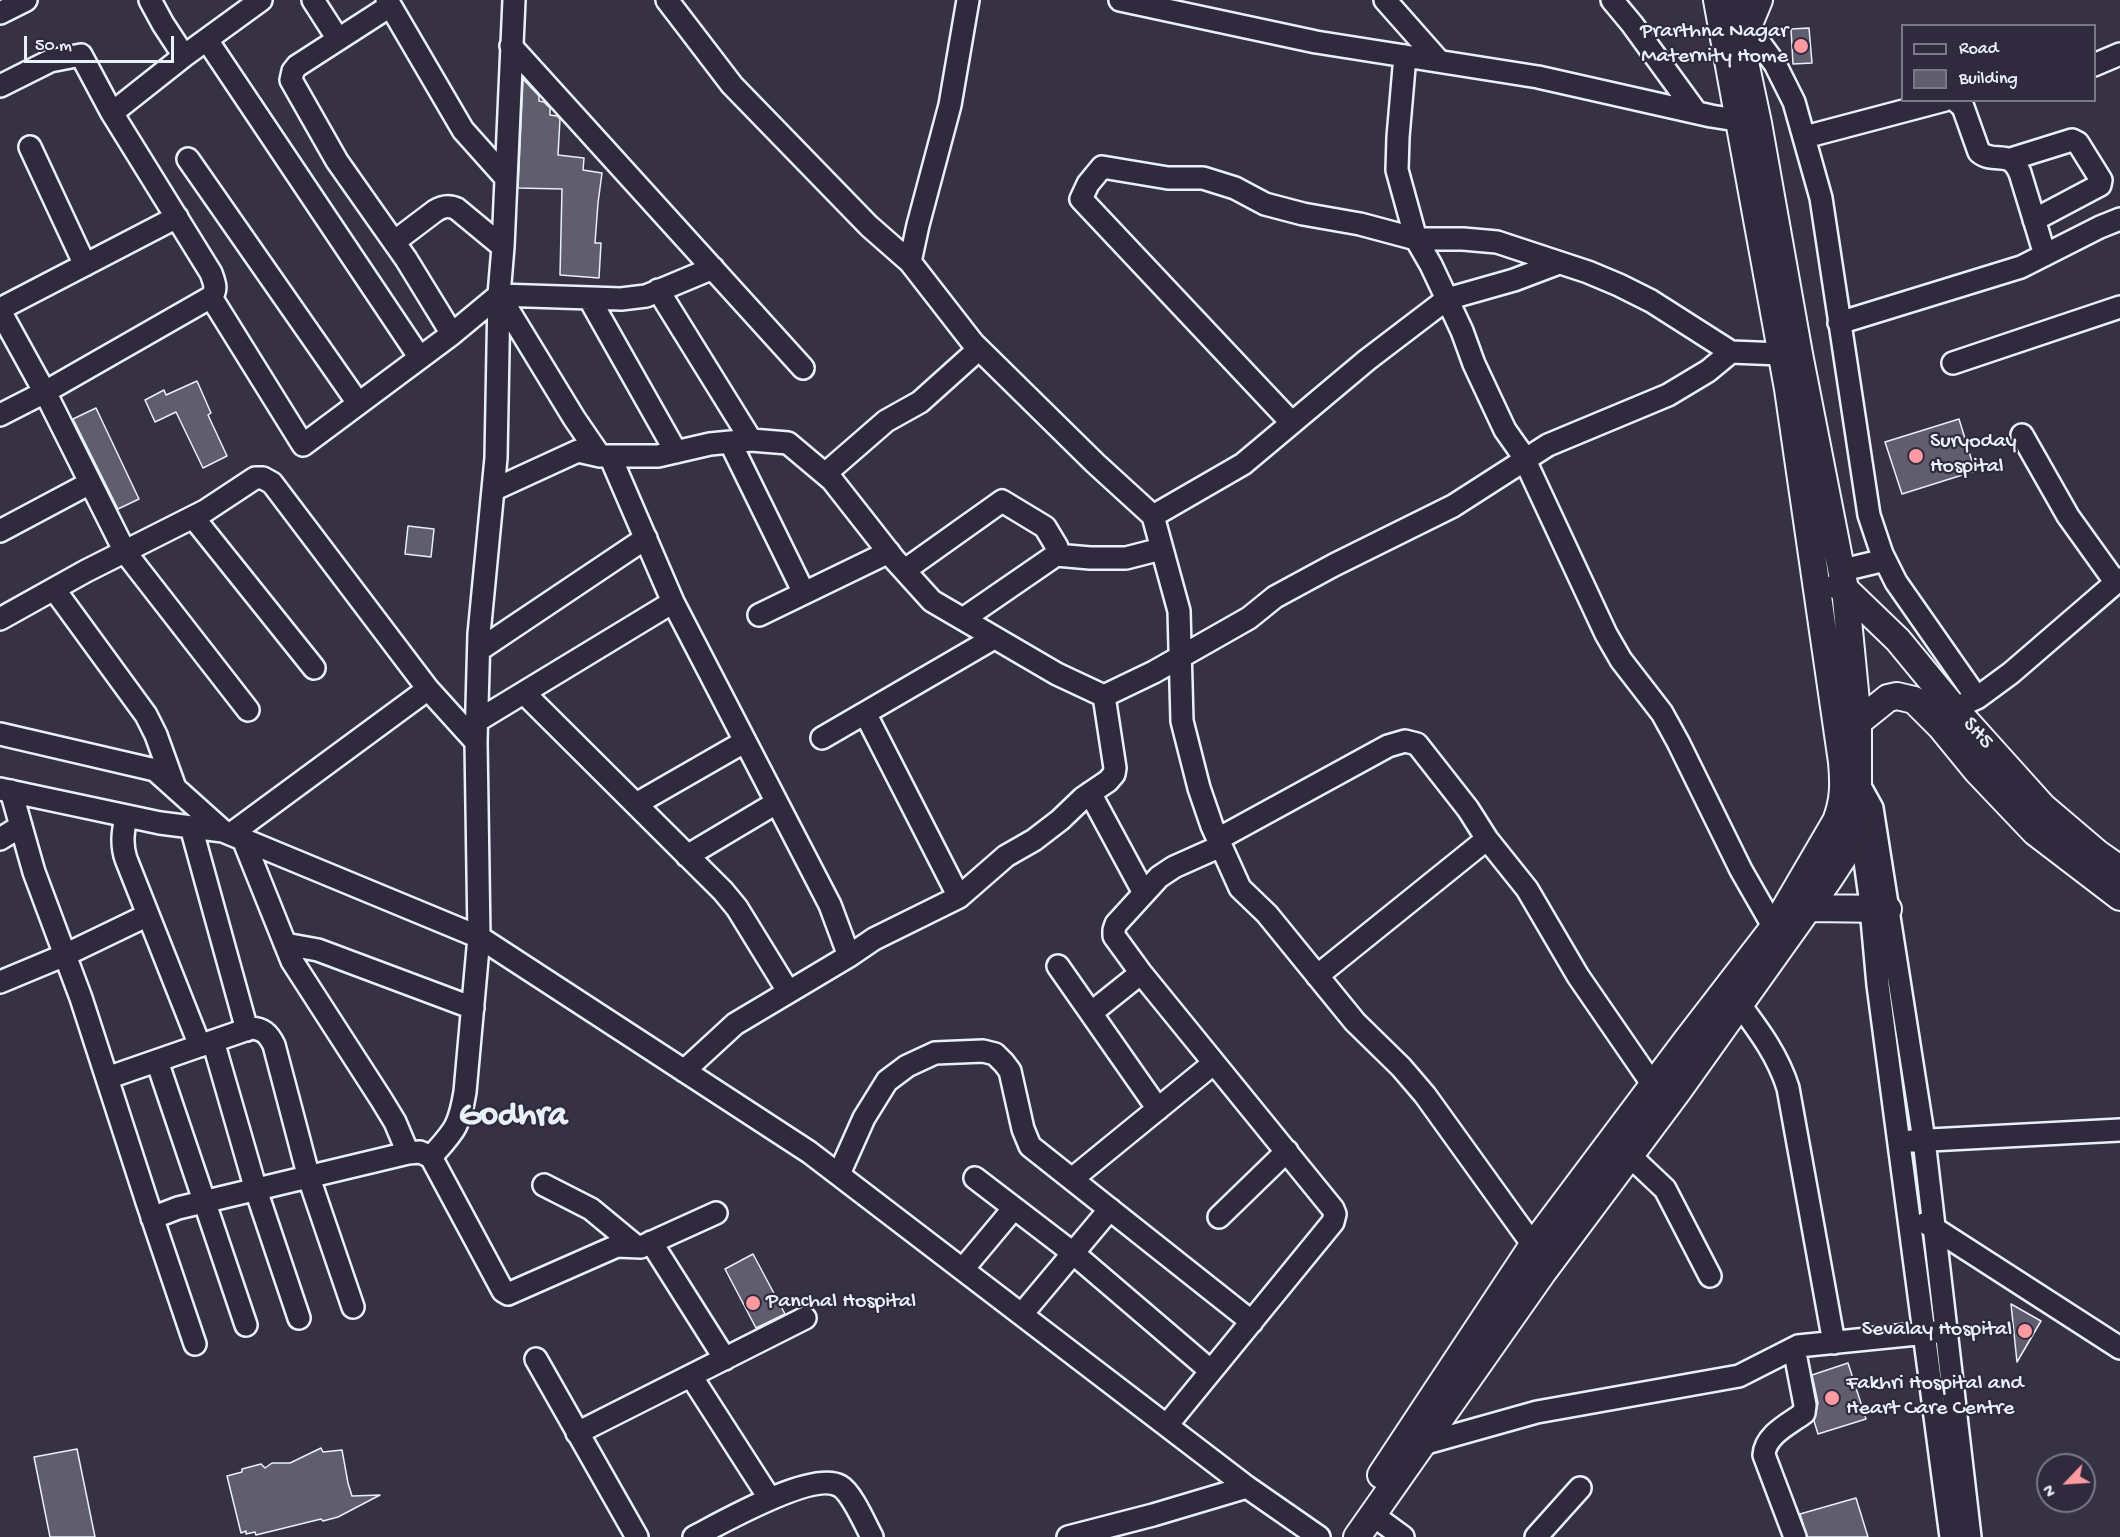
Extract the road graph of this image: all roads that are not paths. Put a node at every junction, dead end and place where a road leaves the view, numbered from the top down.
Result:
1 (26, 0) edge
2 (150, 0) edge
3 (261, 0) edge
4 (313, 0) edge
5 (514, 0) edge
6 (667, 0) edge
7 (968, 0) edge
8 (1120, 0) edge
9 (1385, 0) edge
10 (1612, 0) edge
11 (1759, 0) edge
12 (389, 3) edge
13 (1726, 3) edge
14 (0, 13) edge
15 (338, 39) junction
16 (207, 40) junction
17 (1739, 43) junction
18 (511, 46) junction
19 (2120, 54) edge
20 (184, 56) junction
21 (1405, 56) junction
22 (1438, 61) junction
23 (2096, 64) edge
24 (0, 86) edge
25 (1937, 102) edge
26 (1957, 102) edge
27 (1696, 112) junction
28 (112, 113) junction
29 (1748, 122) junction
30 (1805, 137) junction
31 (30, 147) dead end
32 (188, 159) dead end
33 (2011, 159) junction
34 (505, 177) junction
35 (177, 218) junction
36 (2120, 219) edge
37 (2034, 220) junction
38 (1416, 239) junction
39 (394, 242) junction
40 (503, 247) junction
41 (2045, 255) junction
42 (910, 262) junction
43 (1559, 263) junction
44 (85, 265) junction
45 (713, 268) junction
46 (658, 290) junction
47 (499, 295) junction
48 (211, 297) junction
49 (589, 298) junction
50 (1447, 299) junction
51 (2120, 307) edge
52 (0, 310) edge
53 (1839, 323) junction
54 (452, 334) junction
55 (979, 349) junction
56 (1731, 352) junction
57 (1781, 354) junction
58 (420, 358) junction
59 (1953, 363) dead end
60 (803, 368) dead end
61 (45, 392) junction
62 (358, 403) junction
63 (0, 415) edge
64 (1292, 423) junction
65 (2022, 435) dead end
66 (751, 440) junction
67 (730, 442) junction
68 (676, 452) junction
69 (605, 456) junction
70 (1526, 462) junction
71 (825, 474) junction
72 (90, 483) junction
73 (493, 490) junction
74 (1153, 516) junction
75 (193, 517) junction
76 (0, 531) edge
77 (646, 538) junction
78 (1161, 549) junction
79 (125, 552) junction
80 (889, 552) junction
81 (1056, 555) junction
82 (1885, 560) junction
83 (904, 570) junction
84 (1816, 578) junction
85 (1844, 579) junction
86 (2118, 581) edge
87 (54, 589) junction
88 (804, 593) junction
89 (673, 602) junction
90 (759, 615) dead end
91 (0, 619) edge
92 (963, 619) junction
93 (994, 638) junction
94 (479, 650) junction
95 (1179, 656) junction
96 (314, 668) dead end
97 (428, 689) junction
98 (524, 693) junction
99 (1104, 696) junction
100 (1965, 703) junction
101 (248, 710) dead end
102 (865, 713) junction
103 (477, 721) junction
104 (0, 734) edge
105 (822, 738) dead end
106 (1846, 740) junction
107 (476, 742) junction
108 (744, 742) junction
109 (176, 789) junction
110 (5, 790) edge
111 (1090, 793) junction
112 (1853, 798) junction
113 (776, 803) junction
114 (636, 804) junction
115 (126, 816) junction
116 (21, 826) junction
117 (190, 827) junction
118 (232, 835) junction
119 (0, 839) edge
120 (1487, 839) junction
121 (1219, 842) junction
122 (687, 856) junction
123 (2120, 869) edge
124 (1144, 893) junction
125 (959, 897) junction
126 (2120, 897) edge
127 (1809, 908) junction
128 (1879, 909) junction
129 (148, 915) junction
130 (1779, 936) junction
131 (479, 937) junction
132 (285, 944) junction
133 (65, 955) junction
134 (849, 956) junction
135 (1058, 966) dead end
136 (1141, 973) junction
137 (1317, 976) junction
138 (0, 982) edge
139 (788, 991) junction
140 (1740, 1005) junction
141 (473, 1008) junction
142 (1091, 1013) junction
143 (247, 1030) junction
144 (207, 1044) junction
145 (157, 1061) junction
146 (1214, 1063) junction
147 (684, 1071) junction
148 (107, 1078) junction
149 (1653, 1085) junction
150 (1158, 1109) junction
151 (2120, 1130) edge
152 (1924, 1140) junction
153 (1898, 1141) junction
154 (1287, 1151) junction
155 (408, 1153) junction
156 (1629, 1155) junction
157 (431, 1157) junction
158 (839, 1174) junction
159 (309, 1178) junction
160 (975, 1178) dead end
161 (1072, 1179) junction
162 (544, 1185) dead end
163 (256, 1190) junction
164 (205, 1202) junction
165 (1014, 1208) junction
166 (1110, 1209) junction
167 (1907, 1211) junction
168 (716, 1213) dead end
169 (1219, 1217) dead end
170 (152, 1218) junction
171 (1936, 1229) junction
172 (644, 1245) junction
173 (1533, 1245) junction
174 (1073, 1253) junction
175 (963, 1269) junction
176 (1710, 1276) dead end
177 (353, 1307) dead end
178 (1022, 1314) junction
179 (299, 1318) dead end
180 (805, 1318) dead end
181 (1252, 1322) junction
182 (246, 1325) dead end
183 (1946, 1331) junction
184 (1924, 1334) junction
185 (1834, 1342) junction
186 (195, 1344) dead end
187 (1794, 1348) junction
188 (2120, 1348) edge
189 (536, 1359) dead end
190 (725, 1359) junction
191 (1211, 1371) junction
192 (691, 1376) junction
193 (1167, 1425) junction
194 (577, 1433) junction
195 (1424, 1444) junction
196 (1247, 1486) junction
197 (1580, 1488) dead end
198 (770, 1499) junction
199 (1373, 1515) junction
200 (637, 1537) edge
201 (694, 1537) edge
202 (873, 1537) edge
203 (1068, 1537) edge
204 (1319, 1537) edge
205 (1338, 1537) edge
206 (1357, 1537) edge
207 (1403, 1537) edge
208 (1536, 1537) edge
209 (1795, 1537) edge
210 (1951, 1537) edge
211 (1970, 1537) edge

1 - 14 street
2 - 20 street
3 - 16 street
4 - 15 street
5 - 18 street
6 - 42 street
7 - 42 street
8 - 21 street
9 - 22 street
10 - 27 street
11 - 17 main road
12 - 15 street
12 - 34 street
13 - 17 main road
15 - 39 street
16 - 20 street
16 - 58 street
17 - 29 main road
17 - 30 street
18 - 34 street
18 - 45 street
19 - 23 street
20 - 28 street
21 - 22 street
21 - 38 street
22 - 27 street
24 - 28 street
25 - 30 street
26 - 33 street
27 - 29 street
28 - 35 street
29 - 57 main road
29 - 85 main road
30 - 53 street
31 - 44 street
32 - 62 street
33 - 37 street
33 - 37 street
34 - 40 street
35 - 44 street
35 - 48 street
36 - 41 street
37 - 41 street
38 - 43 street
38 - 50 street
38 - 64 street
39 - 40 street
39 - 54 street
40 - 47 street
41 - 53 street
42 - 55 street
43 - 50 street
43 - 56 street
44 - 52 street
45 - 46 street
45 - 60 street
46 - 49 street
46 - 66 street
47 - 49 street
47 - 54 street
47 - 69 street
47 - 73 street
48 - 61 street
48 - 62 street
49 - 68 street
50 - 64 street
50 - 70 street
51 - 59 street
52 - 61 street
53 - 82 street
54 - 58 street
55 - 71 street
55 - 74 street
56 - 57 street
56 - 70 street
57 - 84 main road
58 - 62 street
61 - 63 street
61 - 72 street
64 - 74 street
65 - 86 street
66 - 67 street
66 - 71 street
67 - 68 street
67 - 88 street
68 - 69 street
69 - 73 street
69 - 77 street
70 - 95 street
70 - 130 street
71 - 80 street
72 - 76 street
72 - 79 street
73 - 94 street
74 - 78 street
75 - 79 street
75 - 96 street
75 - 97 street
77 - 89 street
77 - 94 street
78 - 81 street
78 - 95 street
79 - 87 street
79 - 101 street
80 - 83 street
80 - 88 street
81 - 83 street
81 - 92 street
82 - 85 street
82 - 100 street
83 - 92 street
84 - 85 main road, SH5
84 - 106 main road
85 - 100 main road, SH5 / SH5
85 - 106 main road
86 - 100 street
87 - 91 street
87 - 109 street
88 - 90 street
89 - 98 street
89 - 108 street
92 - 93 street
93 - 99 street
93 - 102 street
94 - 103 street
95 - 99 street
95 - 121 street
97 - 107 street
97 - 118 street
98 - 103 street
98 - 114 street
99 - 111 street
100 - 123 main road, SH5 / SH5
102 - 105 street
102 - 125 street
103 - 107 street
104 - 109 street
106 - 112 main road
106 - 112 main road
106 - 126 main road, SH5
107 - 131 street
108 - 113 street
108 - 114 street
109 - 118 street
110 - 115 street
110 - 116 street
111 - 124 street
111 - 125 street
112 - 127 main road
112 - 128 street
112 - 128 street
112 - 130 main road
113 - 122 street
113 - 134 street
114 - 122 street
115 - 117 street
115 - 129 street
116 - 119 street
116 - 133 street
117 - 118 street
117 - 143 street
118 - 131 street
118 - 132 street
120 - 121 street
120 - 137 street
120 - 149 street
121 - 124 street
121 - 137 street
122 - 139 street
124 - 136 street
125 - 134 street
127 - 128 main road
127 - 130 main road
128 - 152 street
128 - 153 street
129 - 133 street
129 - 144 street
130 - 140 main road
130 - 149 main road
131 - 141 street
131 - 147 street
132 - 141 street
132 - 155 street
133 - 138 street
133 - 148 street
134 - 139 street
135 - 142 street
136 - 142 street
136 - 146 street
137 - 173 street
139 - 147 street
140 - 156 main road
140 - 185 street
141 - 157 street
142 - 150 street
143 - 144 street
143 - 159 street
144 - 145 street
144 - 163 street
145 - 148 street
145 - 164 street
146 - 150 street
146 - 154 street
147 - 158 street
148 - 170 street
149 - 173 main road
150 - 161 street
151 - 152 street
152 - 153 street
152 - 171 street
153 - 167 street
154 - 169 street
154 - 181 street
155 - 157 street
155 - 159 street
156 - 176 street
156 - 195 main road
157 - 172 street
158 - 161 street
158 - 175 street
159 - 163 street
159 - 177 street
160 - 165 street
161 - 166 street
162 - 172 street
163 - 164 street
163 - 179 street
164 - 170 street
164 - 182 street
165 - 174 street
165 - 175 street
166 - 174 street
166 - 181 street
167 - 171 street
167 - 184 street
168 - 172 street
170 - 186 street
171 - 183 street
171 - 188 street
172 - 190 street
173 - 205 main road
174 - 178 street
174 - 191 street
175 - 178 street
178 - 193 street
180 - 190 street
181 - 191 street
183 - 184 street
183 - 211 street
184 - 185 street
184 - 210 street
185 - 187 street
187 - 195 street
187 - 209 street
189 - 194 street
190 - 192 street
191 - 193 street
192 - 194 street
192 - 198 street
193 - 196 street
194 - 200 street
195 - 199 main road
196 - 203 street
196 - 204 street
197 - 208 street
198 - 201 street
198 - 202 street
199 - 206 main road
199 - 207 street

